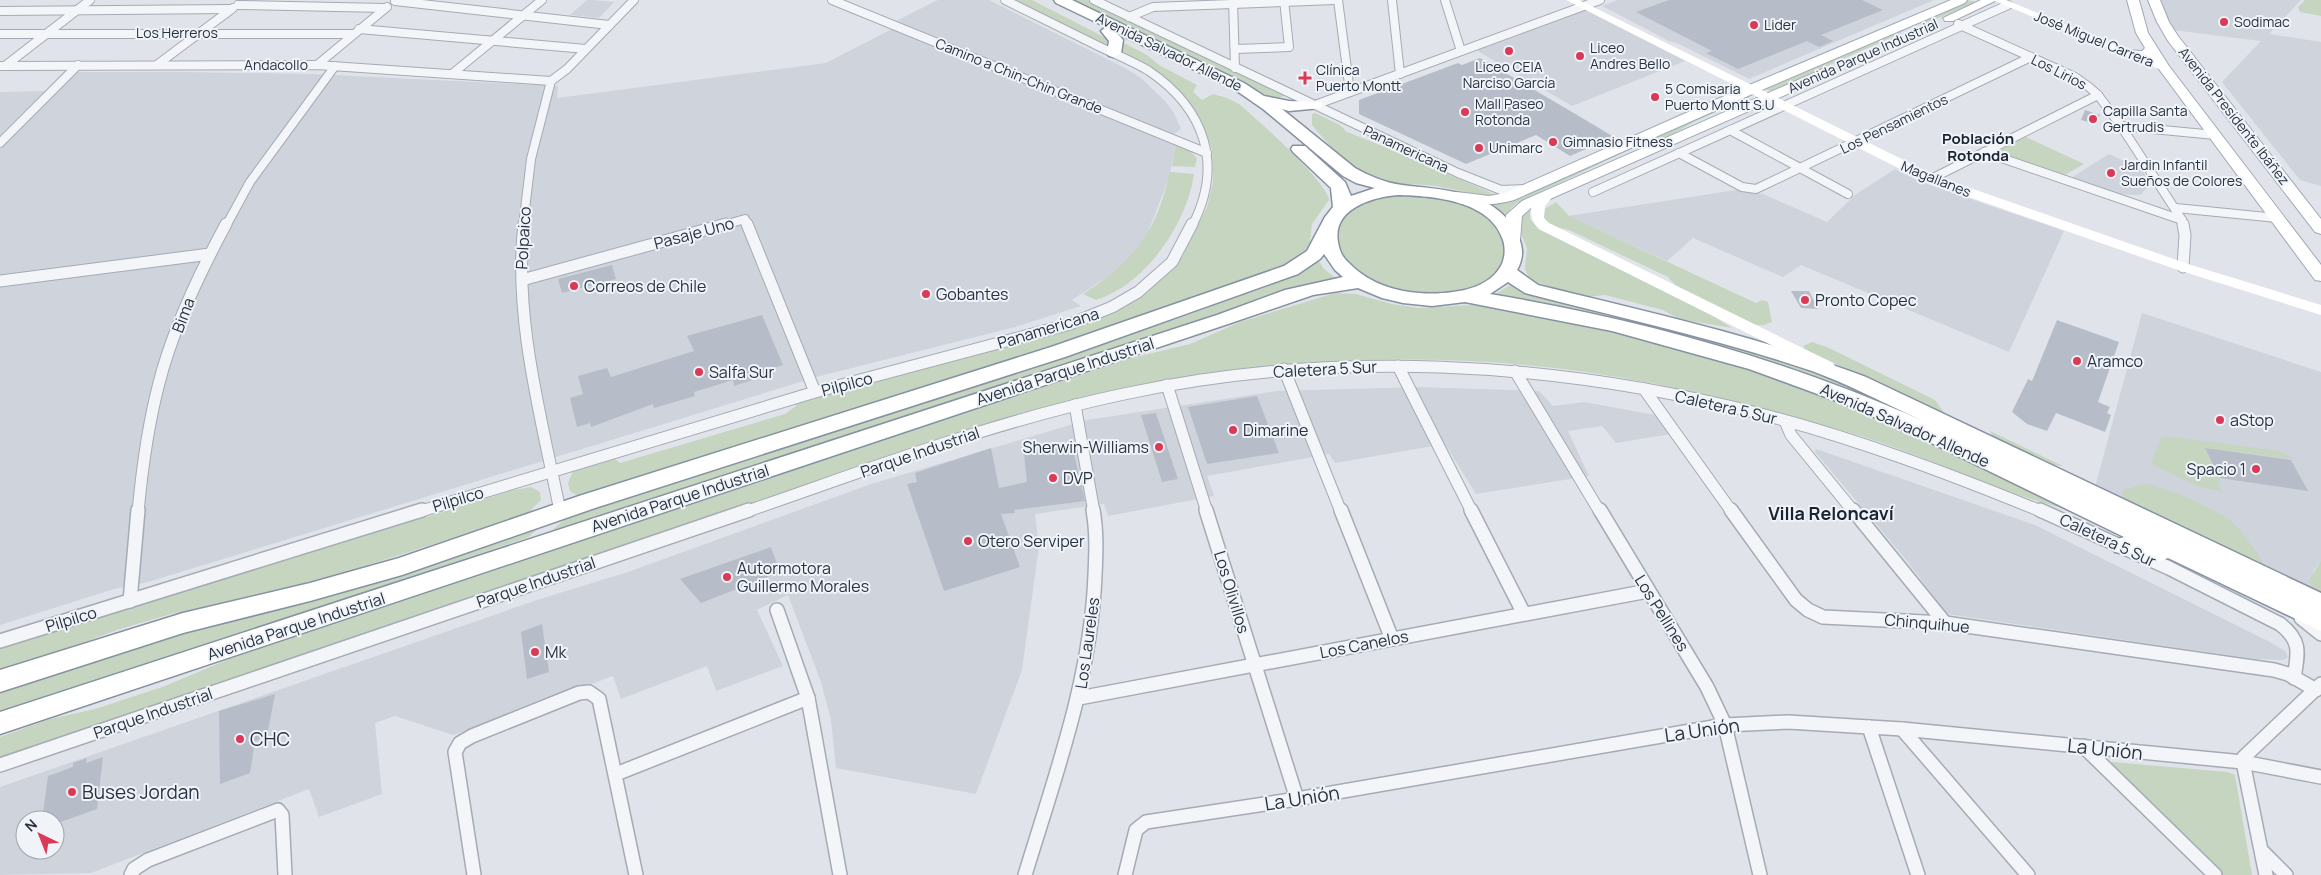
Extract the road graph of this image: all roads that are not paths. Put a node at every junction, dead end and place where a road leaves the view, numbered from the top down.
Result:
1 (90, 0) edge
2 (245, 0) edge
3 (395, 0) edge
4 (542, 0) edge
5 (629, 0) edge
6 (634, 0) edge
7 (639, 0) edge
8 (832, 0) edge
9 (1005, 0) edge
10 (1044, 0) edge
11 (1062, 0) edge
12 (1094, 0) edge
13 (1284, 0) edge
14 (1337, 0) edge
15 (1392, 0) edge
16 (1445, 0) edge
17 (1571, 0) edge
18 (1600, 0) edge
19 (1961, 0) edge
20 (1991, 0) edge
21 (1996, 0) edge
22 (2133, 0) edge
23 (2154, 0) edge
24 (1233, 1) edge
25 (1182, 3) edge
26 (2008, 5) junction
27 (1584, 6) junction
28 (234, 7) junction
29 (386, 8) junction
30 (77, 10) junction
31 (0, 11) edge
32 (523, 15) junction
33 (1129, 17) junction
34 (1946, 19) junction
35 (609, 24) junction
36 (1961, 26) junction
37 (356, 31) junction
38 (1108, 31) junction
39 (199, 32) junction
40 (0, 34) edge
41 (47, 34) junction
42 (492, 41) junction
43 (586, 49) junction
44 (1235, 49) junction
45 (2151, 49) junction
46 (1461, 52) junction
47 (1114, 53) junction
48 (2126, 53) junction
49 (2031, 57) junction
50 (158, 64) junction
51 (78, 65) junction
52 (317, 65) junction
53 (3, 66) edge
54 (335, 66) junction
55 (2163, 66) junction
56 (1235, 68) junction
57 (452, 74) junction
58 (1400, 74) junction
59 (551, 80) junction
60 (1752, 89) junction
61 (2212, 89) junction
62 (1247, 90) junction
63 (1284, 91) junction
64 (1350, 92) junction
65 (2098, 95) junction
66 (1767, 97) junction
67 (1269, 101) junction
68 (1315, 105) junction
69 (1784, 106) junction
70 (2121, 126) junction
71 (1730, 130) junction
72 (1305, 135) junction
73 (2214, 135) junction
74 (1857, 142) junction
75 (0, 143) edge
76 (1634, 146) junction
77 (1984, 152) junction
78 (1207, 153) junction
79 (1679, 153) junction
80 (1801, 168) junction
81 (1931, 179) junction
82 (1533, 187) junction
83 (1398, 190) junction
84 (1593, 192) dead end
85 (1547, 194) junction
86 (1848, 194) dead end
87 (1450, 195) junction
88 (1342, 208) junction
89 (2176, 208) junction
90 (2277, 218) junction
91 (2182, 220) junction
92 (2321, 229) edge
93 (1327, 233) junction
94 (1512, 240) junction
95 (210, 254) junction
96 (2183, 267) junction
97 (1508, 272) junction
98 (2321, 276) edge
99 (522, 280) junction
100 (0, 281) edge
101 (1362, 282) junction
102 (1466, 296) junction
103 (2321, 310) edge
104 (919, 365) joint
105 (1398, 366) junction
106 (1284, 369) junction
107 (1515, 371) junction
108 (1859, 382) junction
109 (1167, 385) junction
110 (1644, 389) junction
111 (815, 392) junction
112 (1074, 405) junction
113 (1786, 421) junction
114 (553, 470) junction
115 (560, 511) junction
116 (2123, 546) junction
117 (2180, 555) junction
118 (486, 563) junction
119 (1648, 591) junction
120 (130, 601) junction
121 (2321, 604) edge
122 (2287, 605) junction
123 (777, 610) dead end
124 (1524, 614) junction
125 (2321, 621) edge
126 (1946, 623) junction
127 (2321, 634) edge
128 (1392, 639) junction
129 (0, 641) edge
130 (1255, 665) junction
131 (2294, 678) junction
132 (0, 681) edge
133 (2318, 687) edge
134 (808, 698) junction
135 (1079, 698) junction
136 (0, 723) edge
137 (1725, 725) junction
138 (1869, 727) junction
139 (1902, 729) junction
140 (2083, 746) junction
141 (2243, 762) junction
142 (0, 765) edge
143 (616, 774) junction
144 (2321, 777) edge
145 (1296, 799) junction
146 (2263, 852) junction
147 (133, 872) edge
148 (285, 875) edge
149 (474, 875) edge
150 (636, 875) edge
151 (840, 875) edge
152 (1025, 875) edge
153 (1125, 875) edge
154 (1760, 875) edge
155 (1918, 875) edge
156 (2028, 875) edge
157 (2215, 875) edge
158 (2266, 875) edge
159 (2286, 875) edge

1 - 30 street
2 - 28 street
3 - 29 street
3 - 32 street
4 - 32 street
5 - 6 street
6 - 7 street
6 - 35 street
8 - 78 street, Camino a Chin-Chin Grande
9 - 47 street, Panamericana
10 - 38 highway, Avenida Salvador Allende
11 - 62 highway, Avenida Salvador Allende
12 - 33 street, Panamericana
13 - 14 street
13 - 24 street
13 - 44 street
14 - 64 street
15 - 58 street
16 - 46 street
17 - 27 street, Magallanes
18 - 27 street
19 - 60 main road, Avenida Parque Industrial
20 - 34 main road, Avenida Parque Industrial
21 - 26 street, José Miguel Carrera
22 - 45 main road, Avenida Presidente Ibáñez
23 - 61 main road, Avenida Presidente Ibáñez
24 - 25 street
24 - 44 street
25 - 33 street
26 - 36 street
26 - 48 street, José Miguel Carrera
27 - 46 street
27 - 60 street, Magallanes
28 - 29 street
28 - 30 street
28 - 39 street
29 - 37 street
30 - 31 street
30 - 41 street
32 - 35 street
32 - 42 street
33 - 56 street, Panamericana
34 - 36 street, Los Lirios
34 - 66 main road, Avenida Parque Industrial
35 - 43 street
36 - 49 street, Los Lirios
36 - 69 street
37 - 39 street, Los Herreros
37 - 42 street, Los Herreros
37 - 52 street
38 - 47 highway
38 - 88 highway, Avenida Salvador Allende
39 - 41 street, Los Herreros
39 - 50 street
40 - 41 street, Los Herreros
41 - 53 street
42 - 43 street, Los Herreros
42 - 57 street
43 - 59 street
44 - 56 street
45 - 48 main road
45 - 55 main road, Avenida Presidente Ibáñez
46 - 58 street
47 - 78 street, Panamericana
48 - 55 street, José Miguel Carrera
49 - 65 street, Los Lirios
49 - 74 street, Los Pensamientos
50 - 51 street, Andacollo
50 - 52 street, Andacollo
51 - 53 street, Andacollo
51 - 75 street
52 - 54 street, Andacollo
54 - 57 street, Andacollo
54 - 95 street, Bima
55 - 61 main road
55 - 73 main road, Avenida Presidente Ibáñez
56 - 63 street, Panamericana
57 - 59 street, Andacollo
58 - 64 street
59 - 99 street, Polpaico
60 - 66 street, Magallanes
60 - 76 main road, Avenida Parque Industrial
61 - 92 main road, Avenida Presidente Ibáñez
62 - 67 highway
62 - 72 highway, Avenida Salvador Allende
63 - 67 highway
63 - 68 street, Panamericana
64 - 68 street
65 - 70 street, Los Lirios
65 - 77 street
66 - 69 street, Magallanes
66 - 76 main road, Avenida Parque Industrial
67 - 68 highway
68 - 72 highway
68 - 82 street, Panamericana
69 - 71 street
69 - 74 street, Magallanes
70 - 73 street
70 - 89 street, Los Lirios
71 - 79 street
71 - 80 street
72 - 83 highway, Avenida Salvador Allende
73 - 90 main road, Avenida Presidente Ibáñez
74 - 80 street, Los Pensamientos
74 - 81 street, Magallanes
76 - 82 main road, Avenida Parque Industrial
76 - 85 main road, Avenida Parque Industrial
77 - 81 street
77 - 91 street
78 - 104 street, Panamericana
79 - 80 street, Los Pensamientos
79 - 84 street
80 - 86 street
81 - 96 street, Magallanes
82 - 87 main road, Avenida Parque Industrial
83 - 87 highway
83 - 88 highway
85 - 94 main road, Avenida Parque Industrial
85 - 108 street, Avenida Salvador Allende
87 - 94 highway
88 - 93 highway
89 - 90 street
89 - 91 street, Los Lirios
90 - 98 main road, Avenida Presidente Ibáñez
91 - 96 street, Los Lirios
93 - 101 highway
93 - 115 highway, Avenida Parque Industrial
94 - 97 highway
95 - 100 street
95 - 120 street, Bima
96 - 103 street, Magallanes
97 - 102 highway
97 - 108 highway, Avenida Salvador Allende
99 - 111 street, Pasaje Uno
99 - 114 street, Polpaico
101 - 102 highway
101 - 118 highway, Avenida Parque Industrial
102 - 117 highway, Avenida Salvador Allende
104 - 111 street, Pilpilco
105 - 106 street, Caletera 5 Sur
105 - 107 street, Caletera 5 Sur
105 - 124 street
106 - 109 street, Caletera 5 Sur
106 - 128 street
107 - 110 street, Caletera 5 Sur
107 - 119 street, Los Pellines
108 - 121 highway, Avenida Salvador Allende
109 - 112 street, Caletera 5 Sur
109 - 130 street, Los Olivillos
110 - 113 street, Caletera 5 Sur
110 - 126 street, Chinquihue
111 - 114 street, Pilpilco
112 - 135 street, Los Laureles
112 - 142 street, Parque Industrial
113 - 116 street, Caletera 5 Sur
113 - 126 street
114 - 115 street, Polpaico
114 - 120 street, Pilpilco
115 - 118 highway
115 - 132 highway, Avenida Parque Industrial
116 - 117 highway
116 - 131 street, Caletera 5 Sur
117 - 122 highway, Avenida Salvador Allende
118 - 136 highway, Avenida Parque Industrial
119 - 124 street, Los Canelos
119 - 137 street, Los Pellines
120 - 129 street, Pilpilco
122 - 125 highway, Avenida Salvador Allende
122 - 127 street
123 - 134 street
124 - 128 street, Los Canelos
126 - 131 street, Chinquihue
128 - 130 street, Los Canelos
130 - 135 street, Los Canelos
130 - 145 street, Los Olivillos
131 - 133 street, Chinquihue
133 - 141 street
134 - 143 street
134 - 151 street
135 - 152 street, Los Laureles
137 - 138 street, La Unión
137 - 145 street, La Unión
137 - 154 street, Los Pellines
138 - 139 street, La Unión
138 - 155 street
139 - 140 street, La Unión
139 - 156 street
140 - 141 street, La Unión
140 - 157 street
141 - 144 street, La Unión
141 - 146 street
143 - 149 street
143 - 150 street
145 - 153 street, La Unión
146 - 158 street
146 - 159 street
147 - 148 street

